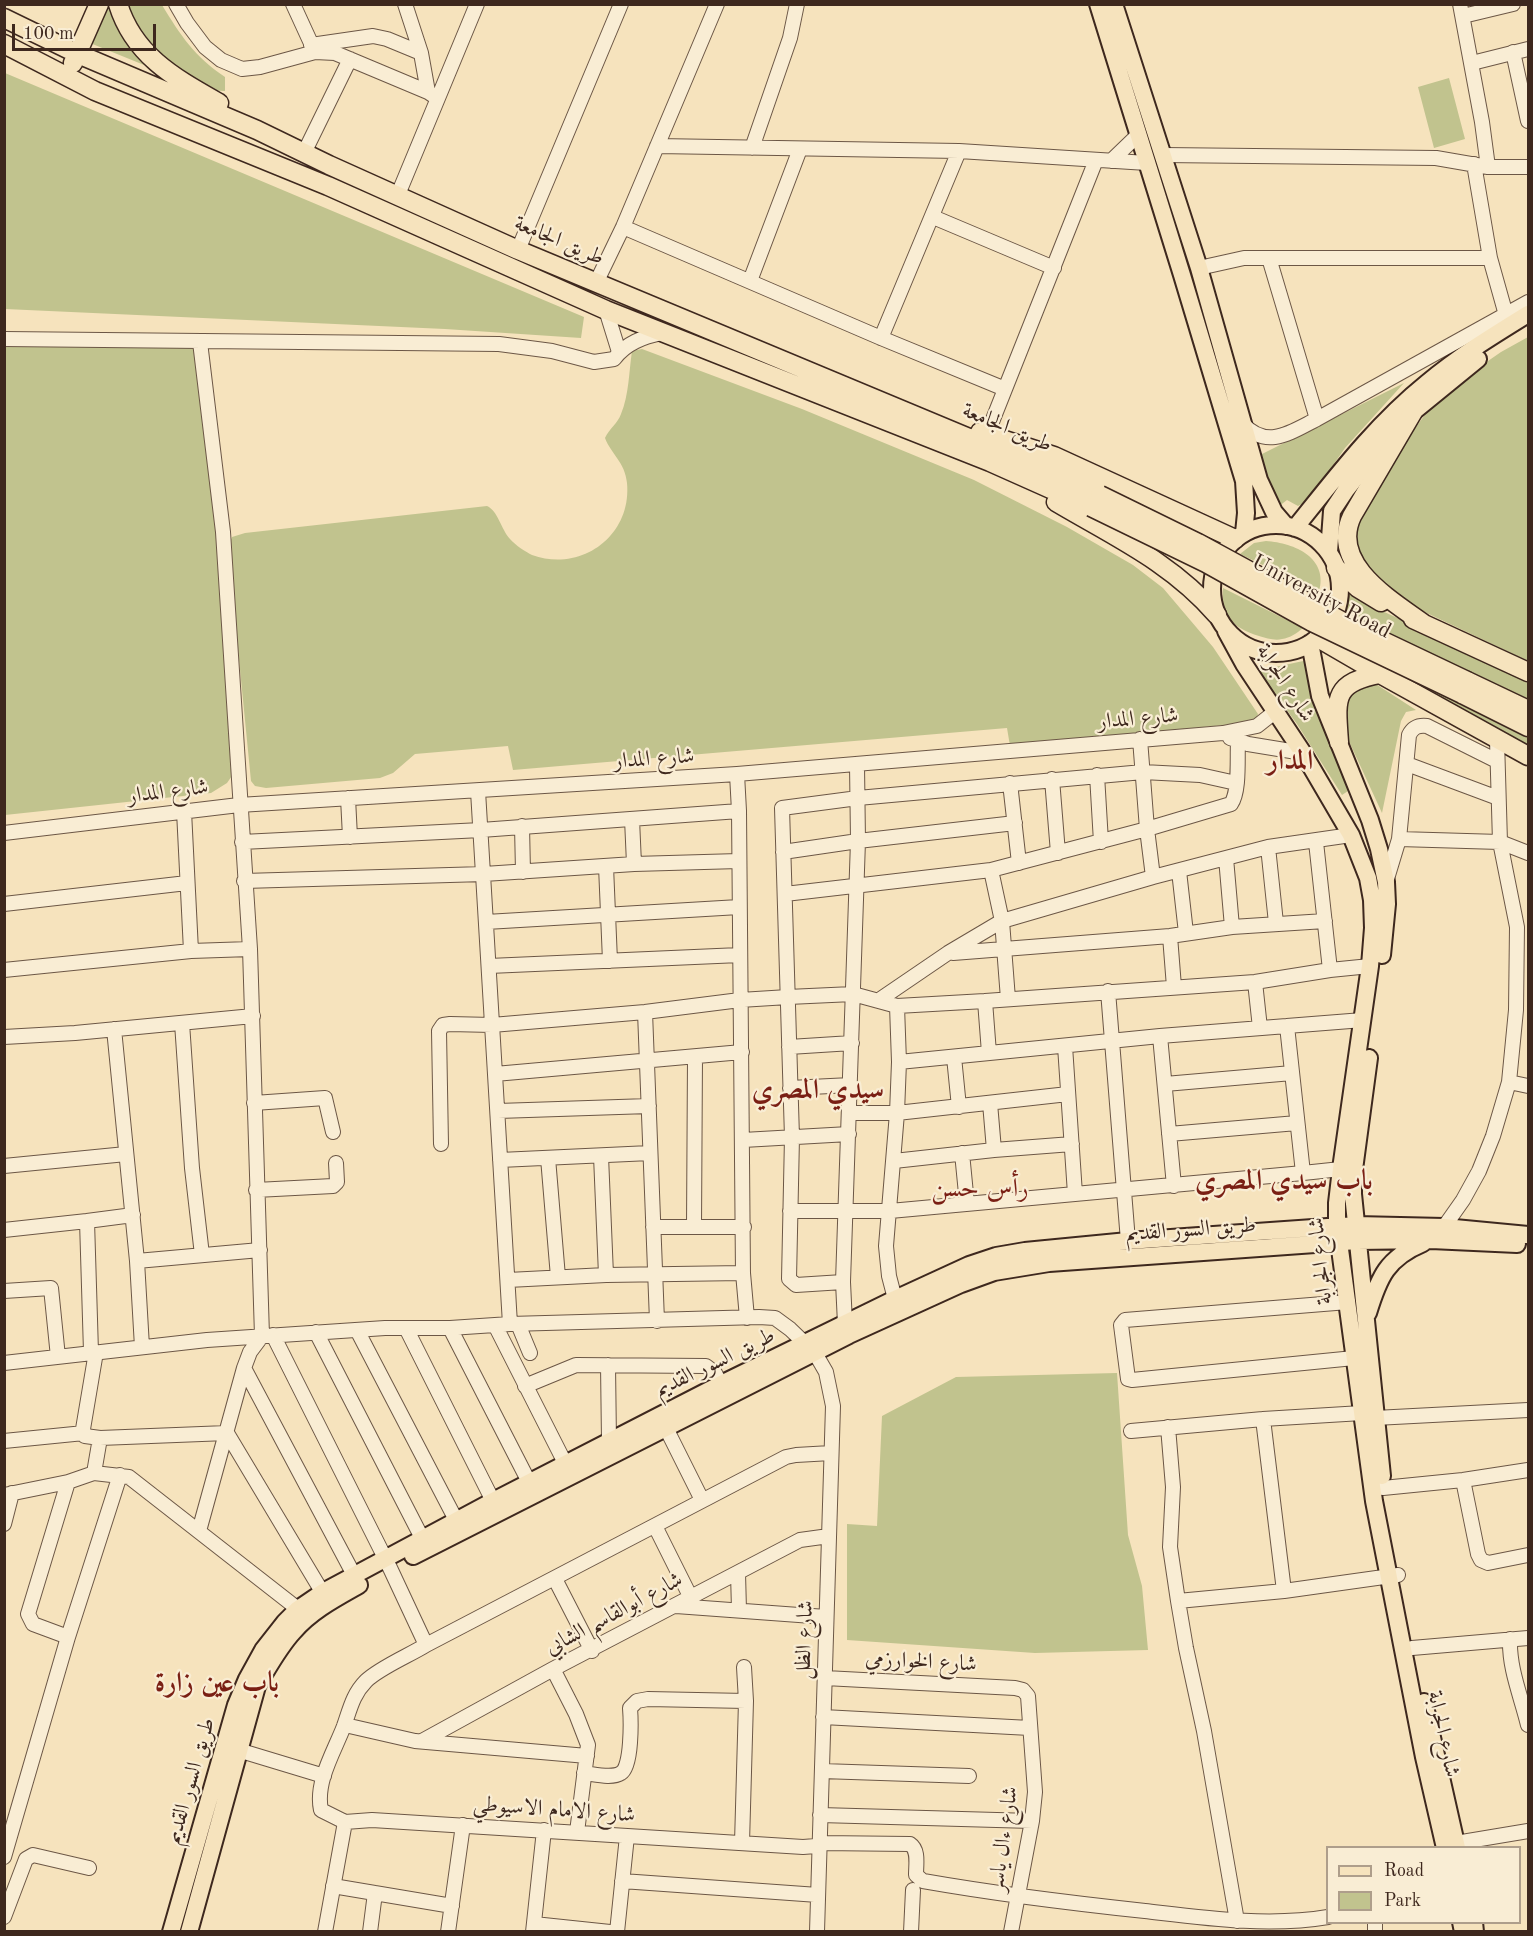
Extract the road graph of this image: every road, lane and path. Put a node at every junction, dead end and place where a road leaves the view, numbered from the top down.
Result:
1 (99, 4) edge
2 (118, 4) edge
3 (176, 4) edge
4 (293, 4) edge
5 (405, 4) edge
6 (477, 4) edge
7 (621, 4) edge
8 (717, 4) edge
9 (797, 4) edge
10 (1098, 4) edge
11 (1114, 4) edge
12 (1513, 4) edge
13 (1462, 10) edge
14 (4, 18) edge
15 (4, 44) edge
16 (313, 48) junction
17 (1528, 49) edge
18 (1513, 52) junction
19 (420, 53) junction
20 (78, 54) junction
21 (4, 58) edge
22 (350, 59) junction
23 (1472, 63) junction
24 (67, 76) junction
25 (95, 91) junction
26 (433, 95) junction
27 (1528, 121) edge
28 (257, 130) junction
29 (1138, 135) junction
30 (657, 146) junction
31 (752, 148) junction
32 (800, 149) junction
33 (959, 151) junction
34 (304, 153) junction
35 (1163, 155) junction
36 (1096, 160) junction
37 (1111, 161) junction
38 (1146, 163) junction
39 (1481, 165) junction
40 (1528, 167) edge
41 (397, 197) junction
42 (933, 217) junction
43 (623, 227) junction
44 (518, 250) junction
45 (1269, 258) junction
46 (1490, 258) junction
47 (1054, 268) junction
48 (1199, 268) junction
49 (750, 281) junction
50 (596, 283) junction
51 (1528, 302) edge
52 (606, 310) junction
53 (1528, 314) edge
54 (1503, 323) junction
55 (1528, 327) edge
56 (662, 333) junction
57 (881, 338) junction
58 (4, 339) edge
59 (200, 342) junction
60 (619, 352) junction
61 (1005, 388) junction
62 (1413, 412) junction
63 (1317, 419) junction
64 (1242, 423) junction
65 (985, 439) junction
66 (990, 462) junction
67 (1096, 501) junction
68 (1290, 527) junction
69 (1240, 536) junction
70 (1333, 560) junction
71 (1222, 623) junction
72 (1424, 624) junction
73 (1314, 640) junction
74 (1528, 672) edge
75 (1380, 674) junction
76 (1464, 687) junction
77 (1528, 710) edge
78 (1276, 711) junction
79 (1528, 727) edge
80 (1223, 733) junction
81 (1140, 739) junction
82 (1497, 740) junction
83 (1238, 742) junction
84 (1339, 742) junction
85 (1303, 753) junction
86 (1528, 756) edge
87 (1497, 761) junction
88 (1407, 764) junction
89 (857, 765) junction
90 (1143, 771) junction
91 (737, 774) junction
92 (1097, 775) junction
93 (1052, 779) junction
94 (1354, 781) junction
95 (1010, 783) junction
96 (1236, 783) junction
97 (478, 791) junction
98 (1328, 797) junction
99 (348, 798) junction
100 (858, 798) junction
101 (1498, 798) junction
102 (239, 805) junction
103 (184, 811) junction
104 (739, 811) junction
105 (632, 819) junction
106 (1015, 823) junction
107 (522, 826) junction
108 (481, 830) junction
109 (1147, 830) junction
110 (4, 832) edge
111 (1351, 835) junction
112 (350, 837) junction
113 (1399, 838) junction
114 (858, 841) junction
115 (242, 842) junction
116 (1101, 842) junction
117 (1316, 842) junction
118 (1500, 842) junction
119 (1268, 847) junction
120 (783, 852) junction
121 (1058, 853) junction
122 (1528, 854) edge
123 (1226, 858) junction
124 (739, 861) junction
125 (1018, 863) junction
126 (634, 864) junction
127 (606, 866) junction
128 (991, 870) junction
129 (1179, 871) junction
130 (523, 872) junction
131 (484, 874) junction
132 (1153, 877) junction
133 (244, 881) junction
134 (1386, 882) junction
135 (187, 883) junction
136 (856, 885) junction
137 (784, 894) junction
138 (4, 904) edge
139 (739, 908) junction
140 (608, 915) junction
141 (1002, 921) junction
142 (1325, 921) junction
143 (486, 922) junction
144 (1276, 923) junction
145 (1232, 927) junction
146 (1186, 933) junction
147 (1170, 936) junction
148 (250, 949) junction
149 (1004, 949) junction
150 (191, 951) junction
151 (948, 953) junction
152 (740, 955) junction
153 (610, 961) junction
154 (489, 966) junction
155 (1370, 966) junction
156 (4, 970) edge
157 (1330, 970) junction
158 (1255, 981) junction
159 (1174, 987) junction
160 (1108, 991) junction
161 (853, 994) junction
162 (788, 997) junction
163 (1008, 999) junction
164 (740, 1000) junction
165 (879, 1000) junction
166 (985, 1001) junction
167 (897, 1006) junction
168 (645, 1012) junction
169 (253, 1016) junction
170 (1363, 1020) junction
171 (182, 1023) junction
172 (492, 1025) junction
173 (1287, 1026) junction
174 (1260, 1028) junction
175 (114, 1029) junction
176 (1160, 1036) junction
177 (4, 1037) edge
178 (1112, 1041) junction
179 (852, 1043) junction
180 (1065, 1046) junction
181 (789, 1047) junction
182 (742, 1052) junction
183 (989, 1053) junction
184 (695, 1057) junction
185 (954, 1057) junction
186 (647, 1062) junction
187 (899, 1062) junction
188 (1292, 1073) junction
189 (495, 1074) junction
190 (1509, 1082) junction
191 (1165, 1084) junction
192 (851, 1085) junction
193 (1528, 1086) edge
194 (790, 1088) junction
195 (1068, 1094) junction
196 (254, 1103) junction
197 (990, 1103) junction
198 (649, 1106) junction
199 (959, 1107) junction
200 (498, 1111) junction
201 (850, 1113) junction
202 (897, 1113) junction
203 (1297, 1123) junction
204 (333, 1132) dead end
205 (849, 1134) junction
206 (1169, 1134) junction
207 (792, 1137) junction
208 (743, 1140) junction
209 (441, 1144) dead end
210 (1072, 1144) junction
211 (994, 1150) junction
212 (651, 1153) junction
213 (962, 1153) junction
214 (126, 1154) junction
215 (602, 1156) junction
216 (548, 1158) junction
217 (500, 1160) junction
218 (894, 1161) junction
219 (336, 1163) dead end
220 (4, 1166) edge
221 (1341, 1169) junction
222 (1303, 1173) junction
223 (1174, 1186) junction
224 (1124, 1189) junction
225 (256, 1190) junction
226 (1075, 1194) junction
227 (967, 1204) junction
228 (846, 1210) junction
229 (790, 1211) junction
230 (890, 1211) junction
231 (133, 1215) junction
232 (87, 1221) junction
233 (653, 1227) junction
234 (694, 1227) junction
235 (744, 1227) junction
236 (1444, 1227) junction
237 (4, 1230) edge
238 (1356, 1233) junction
239 (1338, 1234) junction
240 (1528, 1234) edge
241 (1431, 1240) junction
242 (1128, 1241) junction
243 (1528, 1246) edge
244 (260, 1250) junction
245 (202, 1255) junction
246 (137, 1261) junction
247 (743, 1273) junction
248 (606, 1275) junction
249 (655, 1275) junction
250 (558, 1277) junction
251 (508, 1280) junction
252 (843, 1282) junction
253 (4, 1291) edge
254 (895, 1299) junction
255 (1348, 1302) junction
256 (747, 1318) junction
257 (657, 1321) junction
258 (1365, 1322) junction
259 (514, 1324) junction
260 (845, 1324) junction
261 (495, 1325) junction
262 (406, 1328) junction
263 (450, 1328) junction
264 (357, 1330) junction
265 (316, 1332) junction
266 (267, 1336) junction
267 (142, 1347) junction
268 (810, 1348) junction
269 (94, 1352) junction
270 (530, 1353) dead end
271 (58, 1357) junction
272 (1354, 1358) junction
273 (4, 1363) edge
274 (608, 1365) junction
275 (244, 1368) junction
276 (722, 1384) junction
277 (525, 1386) junction
278 (1528, 1412) edge
279 (1368, 1416) junction
280 (1263, 1419) junction
281 (665, 1426) junction
282 (1168, 1427) junction
283 (1131, 1431) dead end
284 (84, 1433) junction
285 (227, 1433) junction
286 (100, 1438) junction
287 (4, 1441) edge
288 (609, 1441) junction
289 (831, 1453) junction
290 (565, 1463) junction
291 (1528, 1470) edge
292 (94, 1473) junction
293 (120, 1475) junction
294 (1463, 1480) junction
295 (68, 1482) junction
296 (529, 1482) junction
297 (1383, 1488) junction
298 (8, 1494) edge
299 (702, 1500) junction
300 (493, 1501) junction
301 (456, 1520) junction
302 (4, 1524) edge
303 (655, 1526) junction
304 (198, 1531) junction
305 (829, 1536) junction
306 (423, 1538) junction
307 (1528, 1555) edge
308 (388, 1563) junction
309 (738, 1573) junction
310 (354, 1575) junction
311 (1393, 1576) junction
312 (555, 1579) junction
313 (1284, 1592) junction
314 (326, 1598) junction
315 (691, 1598) junction
316 (1178, 1601) junction
317 (673, 1606) junction
318 (298, 1609) junction
319 (739, 1610) junction
320 (826, 1617) junction
321 (289, 1627) junction
322 (68, 1637) junction
323 (1528, 1638) edge
324 (1510, 1639) junction
325 (426, 1646) junction
326 (1412, 1648) junction
327 (592, 1651) junction
328 (744, 1667) dead end
329 (554, 1669) junction
330 (825, 1678) junction
331 (1015, 1688) joint
332 (746, 1701) junction
333 (823, 1717) junction
334 (345, 1725) junction
335 (1528, 1725) edge
336 (1030, 1728) junction
337 (422, 1741) junction
338 (238, 1750) junction
339 (587, 1756) junction
340 (822, 1771) junction
341 (584, 1773) junction
342 (324, 1776) junction
343 (969, 1776) dead end
344 (820, 1815) junction
345 (1032, 1821) junction
346 (345, 1822) junction
347 (463, 1825) junction
348 (544, 1830) junction
349 (1528, 1831) edge
350 (577, 1833) junction
351 (627, 1836) junction
352 (742, 1843) junction
353 (820, 1843) junction
354 (1453, 1846) edge
355 (4, 1857) edge
356 (89, 1868) dead end
357 (622, 1881) junction
358 (333, 1886) junction
359 (913, 1890) dead end
360 (375, 1893) junction
361 (818, 1895) junction
362 (1018, 1897) junction
363 (452, 1906) junction
364 (4, 1917) edge
365 (1237, 1921) junction
366 (1322, 1922) edge
367 (533, 1928) edge
368 (171, 1932) edge
369 (189, 1932) edge
370 (325, 1932) edge
371 (370, 1932) edge
372 (448, 1932) edge
373 (610, 1932) edge
374 (617, 1932) edge
375 (817, 1932) edge
376 (911, 1932) edge
377 (1011, 1932) edge

1 - 20 highway
2 - 28 highway
3 - 16 street
4 - 16 street
5 - 19 street
6 - 26 street
7 - 44 street
8 - 30 street
9 - 31 street
10 - 29 main road
11 - 35 main road
12 - 13 street
13 - 23 street
14 - 20 highway, طريق الجامعة
15 - 24 highway, طريق الجامعة
16 - 19 street
16 - 22 street
17 - 18 street
18 - 23 street
18 - 27 street
19 - 26 street
20 - 24 highway
20 - 28 highway, طريق الجامعة
21 - 25 highway
22 - 26 street
22 - 34 street
23 - 39 street
24 - 25 highway, طريق الجامعة
25 - 52 highway, طريق الجامعة
26 - 41 street
28 - 34 highway, طريق الجامعة
29 - 37 street
29 - 38 main road
30 - 31 street
30 - 43 street
31 - 32 street
32 - 33 street
32 - 49 street
33 - 36 street
33 - 42 street
34 - 41 highway, طريق الجامعة
35 - 39 street
35 - 48 main road
36 - 37 street
36 - 47 street
37 - 38 street
38 - 69 main road
39 - 40 street
39 - 46 street
41 - 44 highway, طريق الجامعة
42 - 47 street
42 - 57 street
43 - 49 street
43 - 50 street
44 - 50 highway, طريق الجامعة
45 - 46 street
45 - 48 street
45 - 63 street
46 - 54 street
47 - 61 street
48 - 64 main road
49 - 57 street
50 - 65 highway, طريق الجامعة
51 - 54 street
52 - 56 highway, طريق الجامعة
52 - 60 street
53 - 54 main road
54 - 63 street
54 - 68 main road
55 - 62 main road
56 - 60 street
56 - 66 highway, طريق الجامعة
57 - 61 street
58 - 59 street
59 - 60 street
59 - 102 street
61 - 65 street
62 - 70 main road
62 - 72 highway
63 - 64 street
64 - 68 main road
65 - 67 highway, طريق الجامعة
65 - 69 highway
66 - 67 highway, طريق الجامعة
66 - 71 highway
67 - 76 highway, University Road, bridge
68 - 69 main road
68 - 70 main road
69 - 71 main road
70 - 72 highway
70 - 73 main road
71 - 73 main road
71 - 78 main road, شارع الجرابة
72 - 74 highway
73 - 75 highway
73 - 84 main road, شارع الجرابة
75 - 82 highway
75 - 84 highway
76 - 77 highway, University Road
76 - 79 highway, University Road
78 - 80 street, شارع المدار
78 - 85 main road, شارع الجرابة
80 - 81 street, شارع المدار
80 - 83 street
81 - 89 street, شارع المدار
81 - 90 street
82 - 86 highway
82 - 87 street
83 - 85 street
83 - 96 street
84 - 94 main road, شارع الجرابة
85 - 98 main road, شارع الجرابة
87 - 88 street
87 - 101 street
88 - 101 street
88 - 113 street
89 - 91 street, شارع المدار
89 - 100 street
90 - 92 street
90 - 96 street
90 - 109 street
91 - 97 street, شارع المدار
91 - 104 street
92 - 93 street
92 - 116 street
93 - 95 street
93 - 121 street
94 - 98 main road
94 - 134 main road, شارع الجرابة
95 - 100 street
95 - 106 street
96 - 109 street
97 - 99 street, شارع المدار
97 - 108 street
98 - 111 main road, شارع الجرابة
99 - 102 street, شارع المدار
99 - 112 street
100 - 114 street
100 - 120 street
101 - 118 street
102 - 103 street, شارع المدار
102 - 115 street
103 - 110 street, شارع المدار
103 - 135 street
104 - 105 street
104 - 124 street
105 - 107 street
105 - 126 street
106 - 114 street
106 - 125 street
107 - 108 street
107 - 130 street
108 - 112 street
108 - 131 street
109 - 116 street
109 - 132 street
111 - 117 street
111 - 155 main road, شارع الجرابة
112 - 115 street
113 - 118 street
113 - 134 street
114 - 120 street
114 - 136 street
115 - 133 street
116 - 121 street
117 - 119 street
117 - 142 street
118 - 122 street
118 - 190 street
119 - 123 street
119 - 144 street
120 - 137 street
121 - 125 street
123 - 129 street
123 - 145 street
124 - 126 street
124 - 139 street
125 - 128 street
126 - 127 street
127 - 130 street
127 - 140 street
128 - 136 street
128 - 141 street
129 - 132 street
129 - 146 street
130 - 131 street
131 - 133 street
131 - 143 street
132 - 141 street
133 - 148 street
134 - 238 main road, شارع الجرابة
135 - 138 street
135 - 150 street
136 - 137 street
136 - 161 street
137 - 162 street
139 - 140 street
139 - 152 street
140 - 143 street
140 - 153 street
141 - 149 street
141 - 151 street
142 - 144 street
142 - 157 street
143 - 154 street
144 - 145 street
145 - 146 street
146 - 147 street
147 - 149 street
147 - 159 street
148 - 150 street
148 - 169 street
149 - 151 street
149 - 163 street
150 - 156 street
151 - 165 street
152 - 153 street
152 - 164 street
153 - 154 street
154 - 172 street
155 - 157 street
155 - 170 main road, شارع الجرابة
157 - 158 street
158 - 159 street
158 - 174 street
159 - 160 street
160 - 163 street
160 - 178 street
161 - 162 street
161 - 165 street
161 - 179 street
162 - 164 street
162 - 181 street
163 - 166 street
164 - 168 street
164 - 182 street
165 - 167 street
166 - 167 street
166 - 183 street
167 - 187 street
168 - 172 street
168 - 186 street
169 - 171 street
169 - 196 street
170 - 173 street
170 - 221 main road, شارع الجرابة
171 - 175 street
171 - 245 street
172 - 189 street
172 - 209 street
173 - 174 street
173 - 188 street
174 - 176 street
175 - 177 street
175 - 214 street
176 - 178 street
176 - 191 street
178 - 180 street
178 - 224 street
179 - 181 street
179 - 192 street
180 - 183 street
180 - 195 street
181 - 194 street
182 - 184 street
182 - 208 street
183 - 185 street
184 - 186 street
184 - 234 street
185 - 187 street
185 - 199 street
186 - 189 street
186 - 198 street
187 - 202 street
188 - 191 street
188 - 203 street
189 - 200 street
190 - 193 street
190 - 236 street
191 - 206 street
192 - 194 street
192 - 201 street
194 - 207 street
195 - 197 street
195 - 210 street
196 - 204 street
196 - 225 street
197 - 199 street
197 - 211 street
198 - 200 street
198 - 212 street
199 - 202 street
200 - 217 street
201 - 202 street
201 - 205 street
202 - 218 street
203 - 206 street
203 - 222 street
205 - 207 street
205 - 228 street
206 - 223 street
207 - 208 street
207 - 229 street
208 - 235 street
210 - 211 street
210 - 226 street
211 - 213 street
212 - 215 street
212 - 233 street
213 - 218 street
213 - 227 street
214 - 220 street
214 - 231 street
215 - 216 street
215 - 248 street
216 - 217 street
216 - 250 street
217 - 251 street
218 - 230 street
219 - 225 street
221 - 222 street
221 - 239 main road, شارع الجرابة
222 - 223 street
223 - 224 street
224 - 226 street
224 - 242 street
225 - 244 street
226 - 227 street
227 - 230 street
228 - 229 street
228 - 230 street
228 - 252 street
229 - 252 street
230 - 254 street
231 - 232 street
231 - 246 street
232 - 237 street
232 - 269 street
233 - 234 street
233 - 249 street
234 - 235 street
235 - 247 street
236 - 238 main road, طريق السور القديم
236 - 240 main road, طريق السور القديم
238 - 239 main road, طريق السور القديم
238 - 241 main road, طريق السور القديم
238 - 258 main road, شارع الجرابة
239 - 242 main road, طريق السور القديم
239 - 255 main road, شارع الجرابة
239 - 268 main road, طريق السور القديم
241 - 243 main road, طريق السور القديم
241 - 258 main road
242 - 254 main road, طريق السور القديم
244 - 245 street
244 - 266 street
245 - 246 street
246 - 267 street
247 - 249 street
247 - 256 street
248 - 249 street
248 - 250 street
249 - 257 street
250 - 251 street
251 - 259 street
252 - 260 street
253 - 271 street
254 - 260 main road, طريق السور القديم
255 - 272 main road, شارع الجرابة
255 - 272 street
256 - 257 street
256 - 268 street
257 - 259 street
258 - 279 main road, شارع الجرابة
259 - 261 street
259 - 270 street
260 - 268 main road, طريق السور القديم
261 - 263 street
261 - 277 street
262 - 263 street
262 - 264 street
262 - 300 street
263 - 296 street
264 - 265 street
264 - 301 street
265 - 266 street
265 - 306 street
266 - 267 street
266 - 275 street
266 - 308 street
267 - 269 street
268 - 276 main road, طريق السور القديم
268 - 281 main road, طريق السور القديم
268 - 289 street, شارع الظل
269 - 271 street
269 - 284 street
271 - 273 street
272 - 279 main road, شارع الجرابة
274 - 276 street
274 - 277 street
274 - 288 street
275 - 285 street
275 - 310 street
276 - 288 main road, طريق السور القديم
277 - 290 street
278 - 279 street
279 - 280 street
279 - 297 main road, شارع الجرابة
279 - 311 main road, شارع الجرابة
280 - 282 street
280 - 313 street
281 - 299 street
281 - 308 main road, طريق السور القديم
282 - 283 street
282 - 316 street
284 - 286 street
284 - 287 street
285 - 286 street
285 - 304 street
285 - 314 street
286 - 292 street
288 - 290 main road, طريق السور القديم
289 - 299 street
289 - 305 street, شارع الظل
290 - 296 main road, طريق السور القديم
291 - 294 street
292 - 293 street
292 - 295 street
293 - 304 street
293 - 322 street
294 - 297 street
294 - 307 street
295 - 298 street
295 - 322 street
296 - 300 main road, طريق السور القديم
297 - 311 main road, شارع الجرابة
298 - 302 street
299 - 303 street
300 - 301 main road, طريق السور القديم
301 - 306 main road, طريق السور القديم
303 - 312 street
303 - 315 street
304 - 318 street
305 - 309 street, شارع أبوالقاسم الشابي
305 - 320 street, شارع الظل
306 - 308 main road, طريق السور القديم
308 - 310 main road, طريق السور القديم
308 - 314 main road, طريق السور القديم
308 - 325 street
309 - 315 street, شارع أبوالقاسم الشابي
309 - 319 street
310 - 314 main road, طريق السور القديم
311 - 313 street
311 - 326 main road, شارع الجرابة
311 - 354 main road, شارع الجرابة
312 - 325 street
312 - 327 street
313 - 316 street
314 - 318 main road, طريق السور القديم
314 - 321 main road, طريق السور القديم
315 - 317 street, شارع أبوالقاسم الشابي
316 - 365 street
317 - 319 street
317 - 327 street, شارع أبوالقاسم الشابي
318 - 321 main road, طريق السور القديم
319 - 320 street
320 - 330 street, شارع الظل
321 - 338 main road, طريق السور القديم
321 - 368 main road, طريق السور القديم
322 - 355 street
323 - 324 street
324 - 326 street
324 - 335 street
325 - 334 street
326 - 354 main road, شارع الجرابة
327 - 329 street, شارع أبوالقاسم الشابي
328 - 332 street
329 - 337 street, شارع أبوالقاسم الشابي
329 - 339 street
330 - 331 street, شارع الخوارزمي
330 - 333 street, شارع الظل
331 - 336 street, شارع ءال ياسر
332 - 341 street
332 - 352 street
333 - 336 street
333 - 340 street, شارع الظل
334 - 337 street
334 - 342 street
336 - 345 street, شارع ءال ياسر
337 - 339 street
338 - 342 street
338 - 369 main road, طريق السور القديم
339 - 341 street
340 - 343 street
340 - 344 street, شارع الظل
341 - 350 street
342 - 346 street
344 - 345 street
344 - 353 street, شارع الظل
345 - 362 street, شارع ءال ياسر
346 - 347 street, شارع الامام الاسيوطي
346 - 358 street
347 - 348 street, شارع الامام الاسيوطي
347 - 363 street
348 - 350 street, شارع الامام الاسيوطي
348 - 367 street
349 - 354 street
350 - 351 street, شارع الامام الاسيوطي
351 - 352 street, شارع الامام الاسيوطي
351 - 357 street
352 - 353 street, شارع الامام الاسيوطي
353 - 361 street, شارع الظل
353 - 362 street, شارع الامام الاسيوطي
356 - 364 street
357 - 361 street
357 - 374 street
358 - 360 street
358 - 370 street
359 - 376 street
360 - 363 street
360 - 371 street
361 - 375 street, شارع الظل
362 - 365 street
362 - 377 street, شارع ءال ياسر
363 - 372 street
365 - 366 street
367 - 373 street

